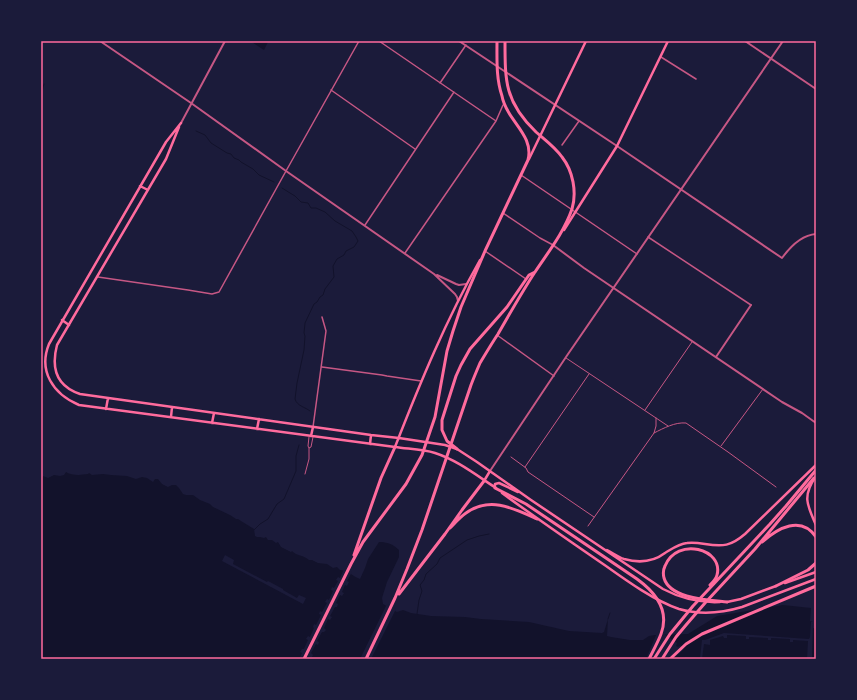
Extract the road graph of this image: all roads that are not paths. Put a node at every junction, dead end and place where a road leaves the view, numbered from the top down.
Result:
1 (100, 41) edge
2 (225, 41) edge
3 (359, 41) edge
4 (379, 41) edge
5 (459, 41) edge
6 (497, 41) edge
7 (505, 41) edge
8 (586, 41) edge
9 (668, 41) edge
10 (745, 41) edge
11 (782, 41) edge
12 (463, 42) edge
13 (466, 45) junction
14 (660, 57) junction
15 (771, 58) junction
16 (497, 66) junction
17 (505, 72) junction
18 (696, 79) dead end
19 (440, 83) junction
20 (816, 89) edge
21 (331, 90) junction
22 (454, 92) junction
23 (504, 102) junction
24 (191, 103) junction
25 (555, 104) junction
26 (579, 120) junction
27 (496, 121) junction
28 (181, 123) junction
29 (540, 136) junction
30 (562, 145) dead end
31 (617, 146) junction
32 (416, 149) junction
33 (528, 160) junction
34 (286, 171) junction
35 (521, 175) junction
36 (140, 186) junction
37 (681, 189) junction
38 (148, 190) junction
39 (572, 209) junction
40 (576, 212) junction
41 (503, 213) junction
42 (365, 225) junction
43 (816, 234) edge
44 (560, 235) junction
45 (648, 237) junction
46 (553, 246) junction
47 (485, 251) junction
48 (405, 253) junction
49 (637, 254) junction
50 (536, 271) junction
51 (434, 274) junction
52 (97, 277) junction
53 (87, 278) junction
54 (526, 279) junction
55 (467, 284) junction
56 (613, 288) junction
57 (458, 301) junction
58 (751, 305) joint
59 (322, 317) dead end
60 (62, 320) junction
61 (69, 325) junction
62 (497, 335) junction
63 (692, 341) junction
64 (566, 357) junction
65 (716, 357) junction
66 (321, 367) junction
67 (590, 373) junction
68 (554, 376) junction
69 (421, 381) junction
70 (763, 389) junction
71 (108, 398) junction
72 (172, 407) junction
73 (106, 409) junction
74 (644, 410) junction
75 (214, 413) junction
76 (171, 417) junction
77 (656, 418) junction
78 (258, 419) junction
79 (212, 423) junction
80 (816, 423) edge
81 (668, 426) junction
82 (313, 427) junction
83 (257, 429) junction
84 (654, 433) junction
85 (371, 435) junction
86 (311, 436) junction
87 (399, 438) junction
88 (370, 444) junction
89 (395, 447) junction
90 (720, 447) junction
91 (309, 448) junction
92 (457, 449) junction
93 (511, 457) dead end
94 (816, 464) edge
95 (525, 467) junction
96 (816, 470) edge
97 (490, 471) junction
98 (305, 474) dead end
99 (816, 478) edge
100 (484, 481) junction
101 (776, 487) dead end
102 (495, 488) junction
103 (531, 500) junction
104 (594, 517) junction
105 (537, 518) junction
106 (816, 525) edge
107 (588, 526) dead end
108 (445, 534) junction
109 (816, 537) edge
110 (597, 545) junction
111 (755, 549) junction
112 (816, 563) edge
113 (351, 564) junction
114 (816, 572) edge
115 (794, 578) junction
116 (816, 579) edge
117 (776, 586) joint
118 (816, 586) edge
119 (703, 594) junction
120 (395, 600) junction
121 (727, 602) junction
122 (304, 659) edge
123 (366, 659) edge
124 (649, 659) edge
125 (654, 659) edge
126 (662, 659) edge
127 (670, 659) edge

1 - 24 street
2 - 24 street
3 - 21 street
4 - 19 street
5 - 12 street
6 - 16 highway
7 - 17 highway
8 - 25 main road
9 - 14 main road
10 - 15 street
11 - 15 street
12 - 13 street
13 - 16 street
13 - 19 street
14 - 18 street
14 - 31 main road
15 - 20 street
15 - 37 street
16 - 17 street
16 - 23 highway
17 - 25 street
17 - 29 highway
19 - 22 street
21 - 32 street
21 - 34 street
22 - 27 street
22 - 32 street
23 - 27 street
23 - 33 highway
24 - 28 street
24 - 34 street
25 - 26 street
25 - 29 main road
26 - 30 street
26 - 31 street
27 - 48 street
28 - 36 main road
28 - 38 main road
29 - 33 main road
29 - 39 highway
31 - 37 street
31 - 40 main road
32 - 42 street
33 - 35 highway
34 - 42 street
34 - 52 street
35 - 39 street
35 - 41 highway
36 - 38 main road
36 - 53 main road
37 - 43 street
37 - 45 street
38 - 52 main road
39 - 40 street
39 - 44 highway
40 - 44 main road
40 - 49 street
41 - 46 street
41 - 47 highway
42 - 48 street
44 - 46 highway
45 - 49 street
45 - 58 street
46 - 50 highway
46 - 56 street
47 - 54 street
47 - 55 main road
47 - 113 highway
48 - 51 street
49 - 56 street
50 - 54 highway
50 - 62 highway
51 - 55 street
51 - 57 street
52 - 53 main road
52 - 61 main road
53 - 60 main road
54 - 92 highway
55 - 57 main road
56 - 63 street
56 - 64 street
57 - 69 main road
58 - 65 street
59 - 66 street
60 - 61 main road
60 - 73 main road
61 - 71 main road
62 - 68 street
62 - 120 highway
63 - 65 street
63 - 74 lane
64 - 67 lane
64 - 68 street
65 - 70 street
66 - 69 street
66 - 82 street
67 - 74 lane
67 - 95 lane
68 - 97 street
69 - 87 main road
70 - 80 street
70 - 90 lane
71 - 72 main road
71 - 73 main road
72 - 75 main road
72 - 76 main road
73 - 76 main road
74 - 77 lane
75 - 78 main road
75 - 79 main road
76 - 79 main road
77 - 81 lane
77 - 84 lane
78 - 82 main road
78 - 83 main road
79 - 83 main road
81 - 84 lane
81 - 90 lane
82 - 85 main road
82 - 86 main road
83 - 86 main road
84 - 104 lane
85 - 87 main road
85 - 88 main road
86 - 88 main road
86 - 91 lane
86 - 91 lane
87 - 89 main road
87 - 92 main road
88 - 89 main road
89 - 100 main road
89 - 113 highway
90 - 101 lane
91 - 98 lane
92 - 97 main road
93 - 95 lane
94 - 110 main road
95 - 104 lane
96 - 119 highway
97 - 100 main road
97 - 103 main road
99 - 106 main road
99 - 111 highway
100 - 102 main road
100 - 108 highway
102 - 103 main road
102 - 105 main road
102 - 124 highway
103 - 110 main road
104 - 107 lane
105 - 108 highway
105 - 116 main road
108 - 120 highway
109 - 111 highway
110 - 121 main road
111 - 126 highway
112 - 115 highway
113 - 122 highway
114 - 115 main road
115 - 117 highway
117 - 121 main road
118 - 127 highway
119 - 121 highway
119 - 125 highway
120 - 123 highway

